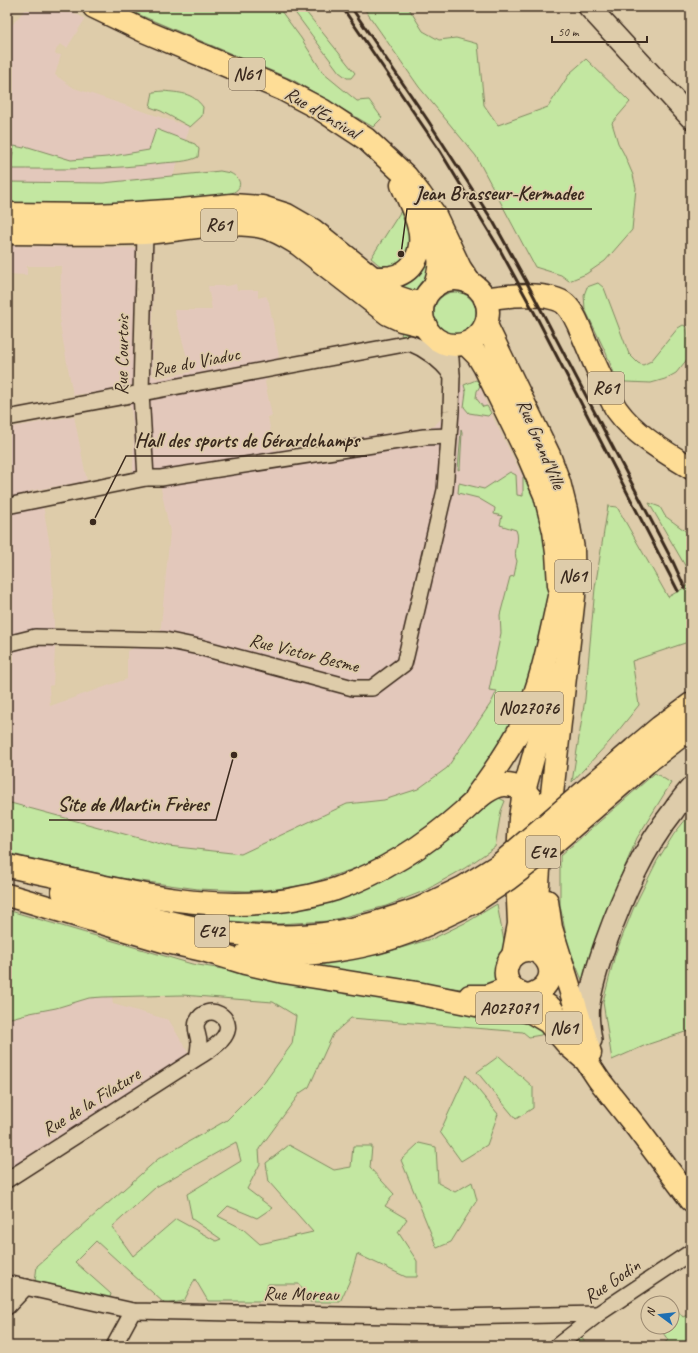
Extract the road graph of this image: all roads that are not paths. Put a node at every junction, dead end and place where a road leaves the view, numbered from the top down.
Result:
1 (94, 7) edge
2 (589, 7) edge
3 (691, 118) edge
4 (389, 161) junction
5 (402, 184) junction
6 (7, 214) edge
7 (145, 232) junction
8 (7, 233) edge
9 (372, 278) junction
10 (470, 283) junction
11 (429, 294) junction
12 (485, 298) junction
13 (401, 320) junction
14 (486, 325) junction
15 (426, 326) junction
16 (456, 344) junction
17 (392, 345) junction
18 (452, 375) junction
19 (140, 393) junction
20 (7, 418) edge
21 (449, 436) junction
22 (691, 468) edge
23 (146, 478) junction
24 (7, 506) edge
25 (559, 596) junction
26 (7, 644) edge
27 (691, 704) edge
28 (691, 728) edge
29 (640, 756) junction
30 (691, 788) edge
31 (524, 791) junction
32 (469, 806) junction
33 (551, 812) junction
34 (546, 834) junction
35 (7, 866) edge
36 (7, 875) edge
37 (7, 895) edge
38 (425, 916) junction
39 (203, 950) junction
40 (537, 952) junction
41 (513, 956) junction
42 (550, 979) junction
43 (520, 991) junction
44 (417, 993) junction
45 (587, 1056) junction
46 (197, 1058) dead end
47 (613, 1089) junction
48 (637, 1128) junction
49 (7, 1180) edge
50 (691, 1200) edge
51 (691, 1252) edge
52 (7, 1283) edge
53 (26, 1287) junction
54 (7, 1307) edge
55 (133, 1312) junction
56 (598, 1314) junction
57 (114, 1346) edge
58 (557, 1346) edge

1 - 4 main road, Rue d'Ensival / N61
2 - 3 main road
4 - 5 main road, Rue d'Ensival / N61
4 - 10 main road, Rue d'Ensival / N61
5 - 9 main road
5 - 11 main road, Rue d'Ensival / N61
6 - 9 main road, R61
7 - 8 main road, R61
7 - 13 main road, R61
7 - 19 street, Rue Courtois
9 - 11 main road, R61
10 - 11 main road, R61
10 - 12 main road
11 - 15 main road
12 - 14 main road
12 - 22 main road, R61
13 - 15 main road, R61
13 - 17 street
14 - 16 main road
14 - 33 main road, Rue Grand'Ville / N61
15 - 16 main road
16 - 18 street, Rue Victor Besme
16 - 25 main road, Rue Grand'Ville / N61
17 - 18 street, Rue du Viaduc
17 - 19 street, Rue du Viaduc
18 - 21 street, Rue Victor Besme
19 - 20 street, Rue du Viaduc
19 - 23 street, Rue Courtois
21 - 23 street
21 - 26 street, Rue Victor Besme
23 - 24 street
25 - 31 main road, Rue Grand'Ville / N61
25 - 32 main road, N027076
27 - 29 main road, E42
28 - 29 main road, E42
29 - 38 main road, E42, bridge
30 - 47 main road
31 - 32 main road
31 - 34 main road
31 - 41 main road, Rue Grand'Ville / N61
32 - 35 main road, N027076
33 - 34 main road, Rue Grand'Ville / N61
33 - 45 main road
34 - 40 main road, Rue Grand'Ville / N61
36 - 38 main road, E42
37 - 39 main road, E42
38 - 39 main road, E42
39 - 44 main road
40 - 41 main road
40 - 42 main road, N61
41 - 43 main road, Rue Grand'Ville / N61
42 - 43 main road, N61
42 - 45 main road, N61
43 - 44 main road, A027071
43 - 45 main road, N61
44 - 45 main road, A027071
45 - 47 main road, N61
45 - 48 main road, N61
46 - 49 street, Rue de la Filature
47 - 48 main road, N61
48 - 50 main road, N61
51 - 56 street, Rue Godin
52 - 53 street, Rue Moreau
53 - 54 street
53 - 55 street, Rue Moreau
55 - 56 street, Rue Moreau
55 - 57 street
56 - 58 street, Rue Godin

